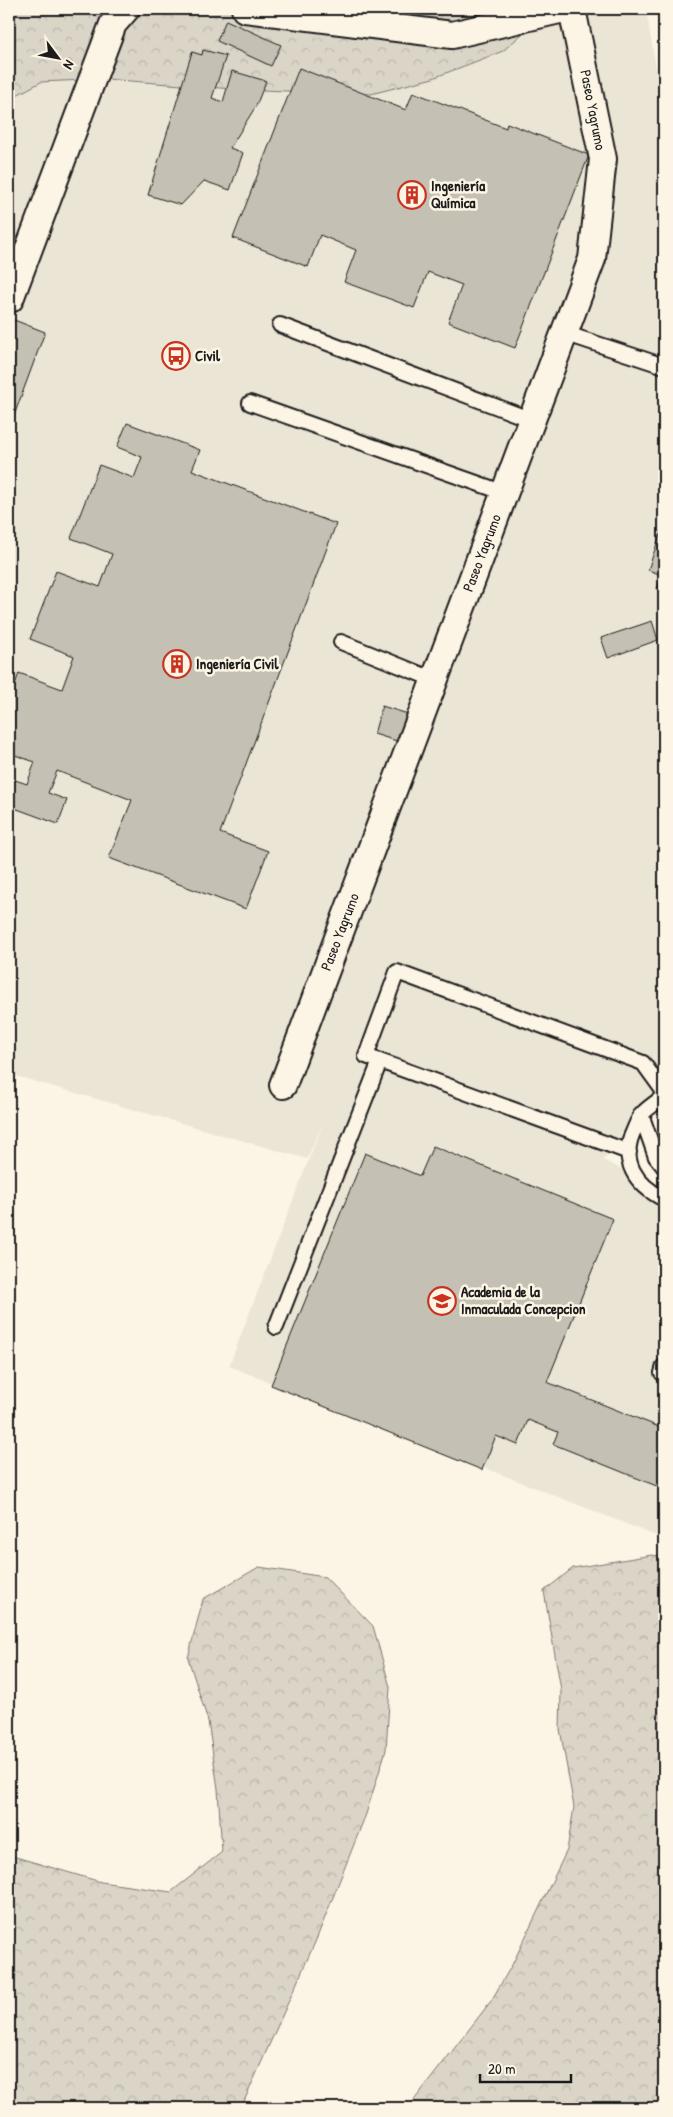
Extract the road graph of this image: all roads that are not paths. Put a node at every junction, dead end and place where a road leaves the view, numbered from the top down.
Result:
1 (126, 9) edge
2 (245, 9) edge
3 (564, 9) edge
4 (572, 9) edge
5 (10, 299) edge
6 (280, 325) dead end
7 (564, 333) junction
8 (664, 366) edge
9 (250, 403) dead end
10 (532, 420) junction
11 (505, 493) junction
12 (341, 642) dead end
13 (435, 680) junction
14 (380, 1061) junction
15 (283, 1085) dead end
16 (664, 1092) edge
17 (664, 1096) edge
18 (642, 1114) junction
19 (628, 1152) junction
20 (664, 1166) edge
21 (664, 1199) edge
22 (276, 1327) dead end
23 (664, 1366) edge
24 (664, 1374) edge

1 - 5 street
2 - 3 street
4 - 7 street, Paseo Yagrumo
6 - 10 lane
7 - 8 lane
7 - 10 street, Paseo Yagrumo
9 - 11 lane
10 - 11 street, Paseo Yagrumo
11 - 13 street, Paseo Yagrumo
12 - 13 lane
13 - 15 street, Paseo Yagrumo
14 - 16 lane
14 - 19 lane
14 - 22 lane
17 - 18 lane
18 - 19 lane
18 - 20 lane
19 - 21 lane
23 - 24 lane

